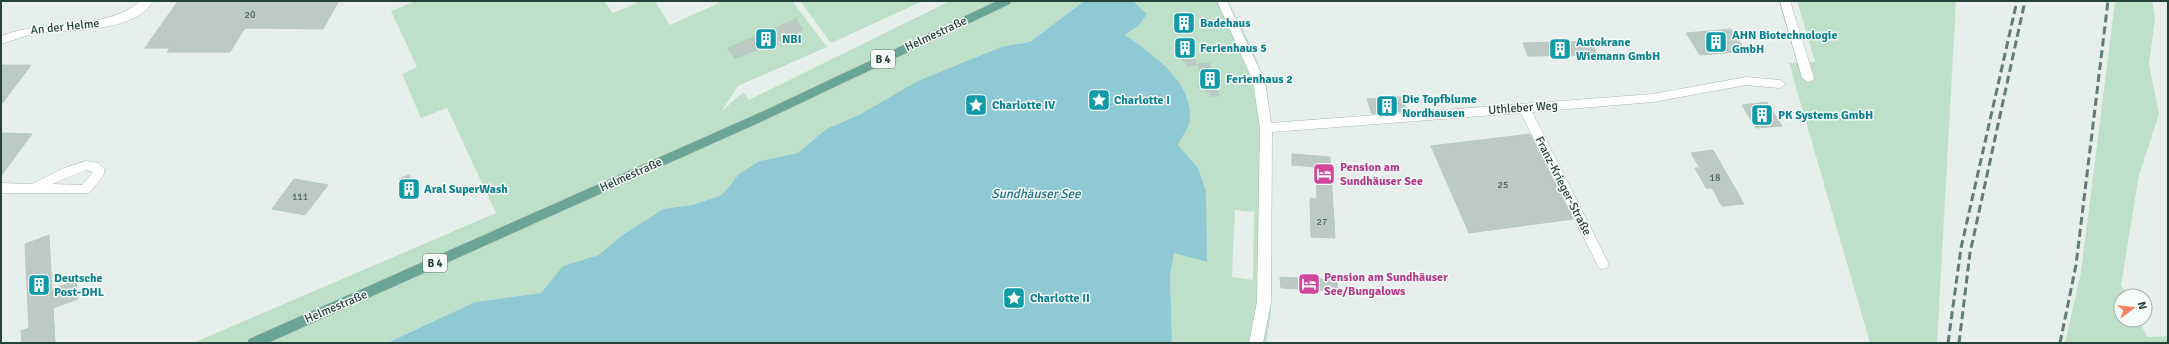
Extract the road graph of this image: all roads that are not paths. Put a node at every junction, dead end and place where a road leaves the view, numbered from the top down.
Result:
1 (148, 1) edge
2 (1006, 1) edge
3 (1222, 1) edge
4 (1785, 1) edge
5 (1, 40) edge
6 (1808, 78) dead end
7 (1780, 84) dead end
8 (1524, 108) junction
9 (1266, 128) junction
10 (1, 188) edge
11 (35, 188) dead end
12 (1603, 264) dead end
13 (254, 343) edge
14 (1256, 343) edge

1 - 5 street, An der Helme
2 - 13 main road, Helmestraße / B 4
3 - 9 street
4 - 6 street
7 - 8 street, Uthleber Weg
8 - 9 street, Uthleber Weg
8 - 12 street, Franz-Krieger-Straße
9 - 14 street
10 - 11 street

